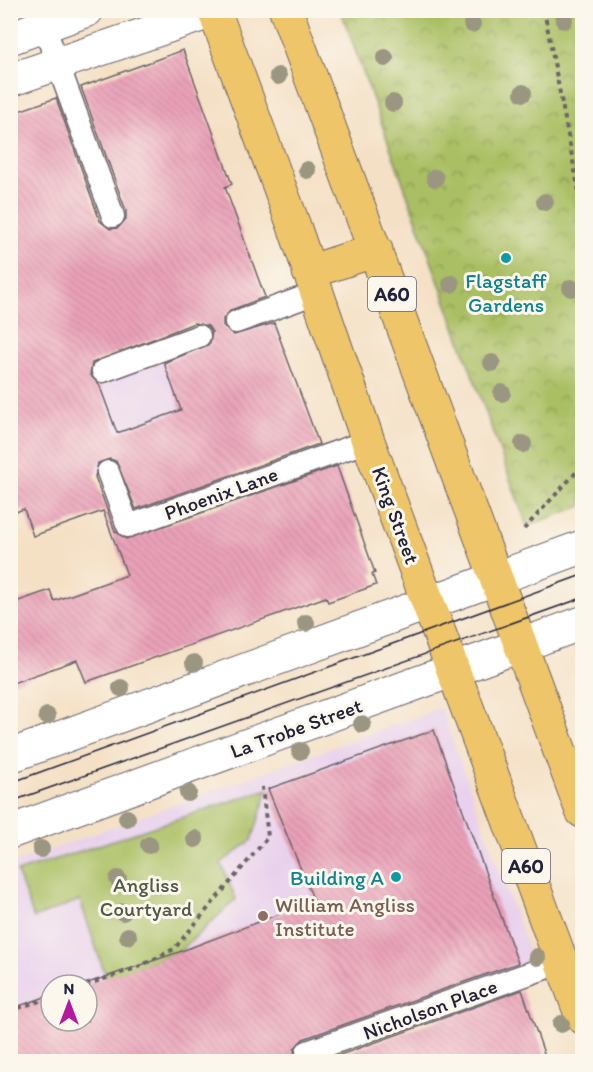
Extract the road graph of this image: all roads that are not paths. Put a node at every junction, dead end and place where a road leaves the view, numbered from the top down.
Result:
1 (87, 10) edge
2 (286, 10) edge
3 (215, 11) edge
4 (44, 26) junction
5 (10, 38) edge
6 (58, 63) junction
7 (10, 80) edge
8 (113, 216) dead end
9 (376, 249) junction
10 (313, 283) junction
11 (236, 322) dead end
12 (199, 336) dead end
13 (103, 371) dead end
14 (369, 441) junction
15 (108, 472) dead end
16 (582, 547) edge
17 (497, 578) junction
18 (428, 602) junction
19 (582, 623) edge
20 (522, 645) junction
21 (453, 670) junction
22 (10, 756) edge
23 (582, 811) edge
24 (10, 832) edge
25 (562, 962) junction
26 (582, 1017) edge
27 (310, 1062) edge

1 - 4 street
2 - 9 highway, A60
3 - 6 street
3 - 10 highway, King Street / A60
4 - 5 street
4 - 6 lane
6 - 7 street
6 - 8 lane
9 - 10 highway
9 - 17 highway, A60
10 - 11 lane
10 - 14 highway, King Street / A60
12 - 13 lane
14 - 15 lane, Phoenix Lane
14 - 18 highway, King Street / A60
16 - 17 street
17 - 18 street
17 - 20 highway, A60
18 - 21 highway, King Street / A60
18 - 22 street
19 - 20 street, La Trobe Street
20 - 21 street, La Trobe Street
20 - 23 highway, A60
21 - 24 street, La Trobe Street
21 - 25 highway, King Street / A60
25 - 26 highway, King Street / A60
25 - 27 lane, Nicholson Place

